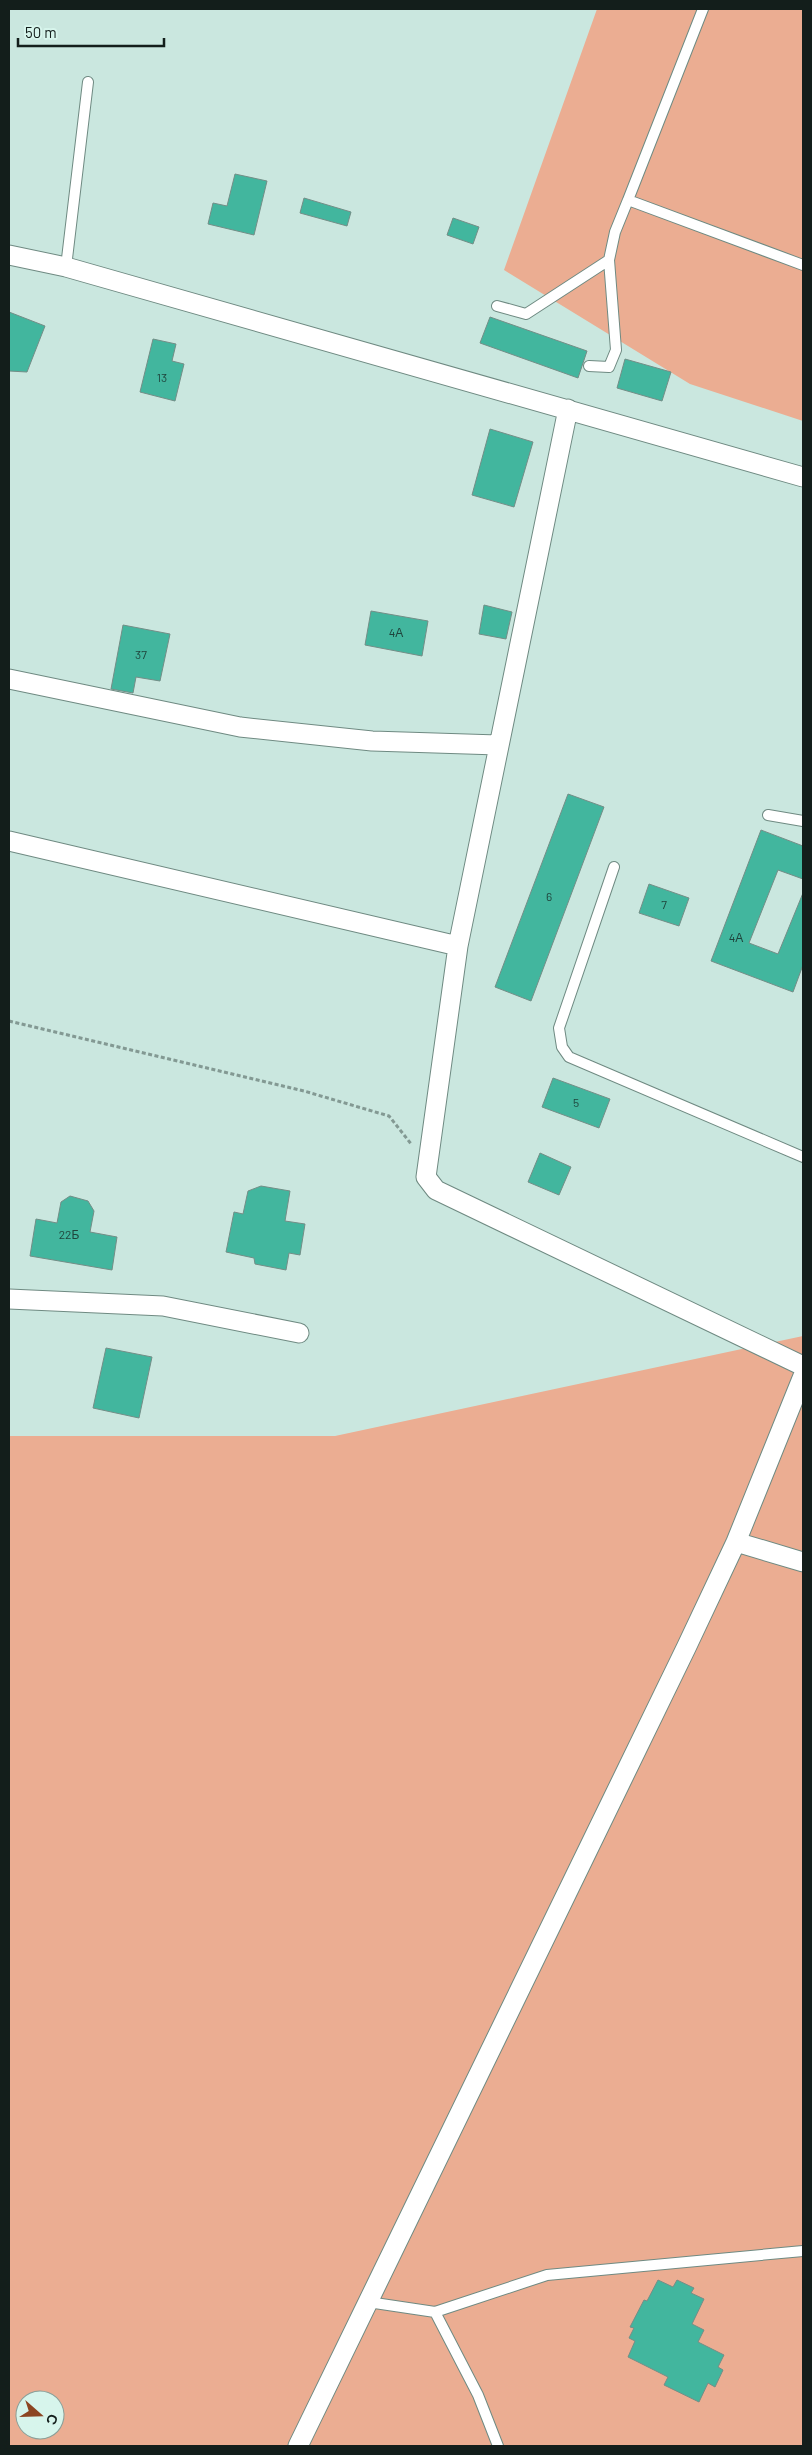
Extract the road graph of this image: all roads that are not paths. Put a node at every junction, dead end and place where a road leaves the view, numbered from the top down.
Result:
1 (703, 9) edge
2 (88, 82) dead end
3 (628, 200) junction
4 (9, 255) edge
5 (609, 260) junction
6 (803, 265) edge
7 (66, 267) junction
8 (496, 306) dead end
9 (589, 366) dead end
10 (568, 409) junction
11 (803, 477) edge
12 (9, 679) edge
13 (498, 745) junction
14 (768, 815) dead end
15 (803, 821) edge
16 (9, 841) edge
17 (614, 867) dead end
18 (458, 946) junction
19 (803, 1157) edge
20 (9, 1299) edge
21 (299, 1333) dead end
22 (803, 1366) edge
23 (803, 1376) edge
24 (736, 1542) junction
25 (803, 1562) edge
26 (803, 2251) edge
27 (368, 2302) junction
28 (435, 2312) junction
29 (298, 2446) edge
30 (498, 2446) edge

1 - 3 lane
2 - 7 lane
3 - 5 lane
3 - 6 lane
4 - 7 street
5 - 8 lane
5 - 9 lane
7 - 10 street
10 - 11 street
10 - 13 street
12 - 13 street
13 - 18 street
14 - 15 lane
16 - 18 street
17 - 19 lane
18 - 22 street
20 - 21 street
23 - 24 street
24 - 25 street
24 - 27 street
26 - 28 lane
27 - 28 lane
27 - 29 street
28 - 30 lane

